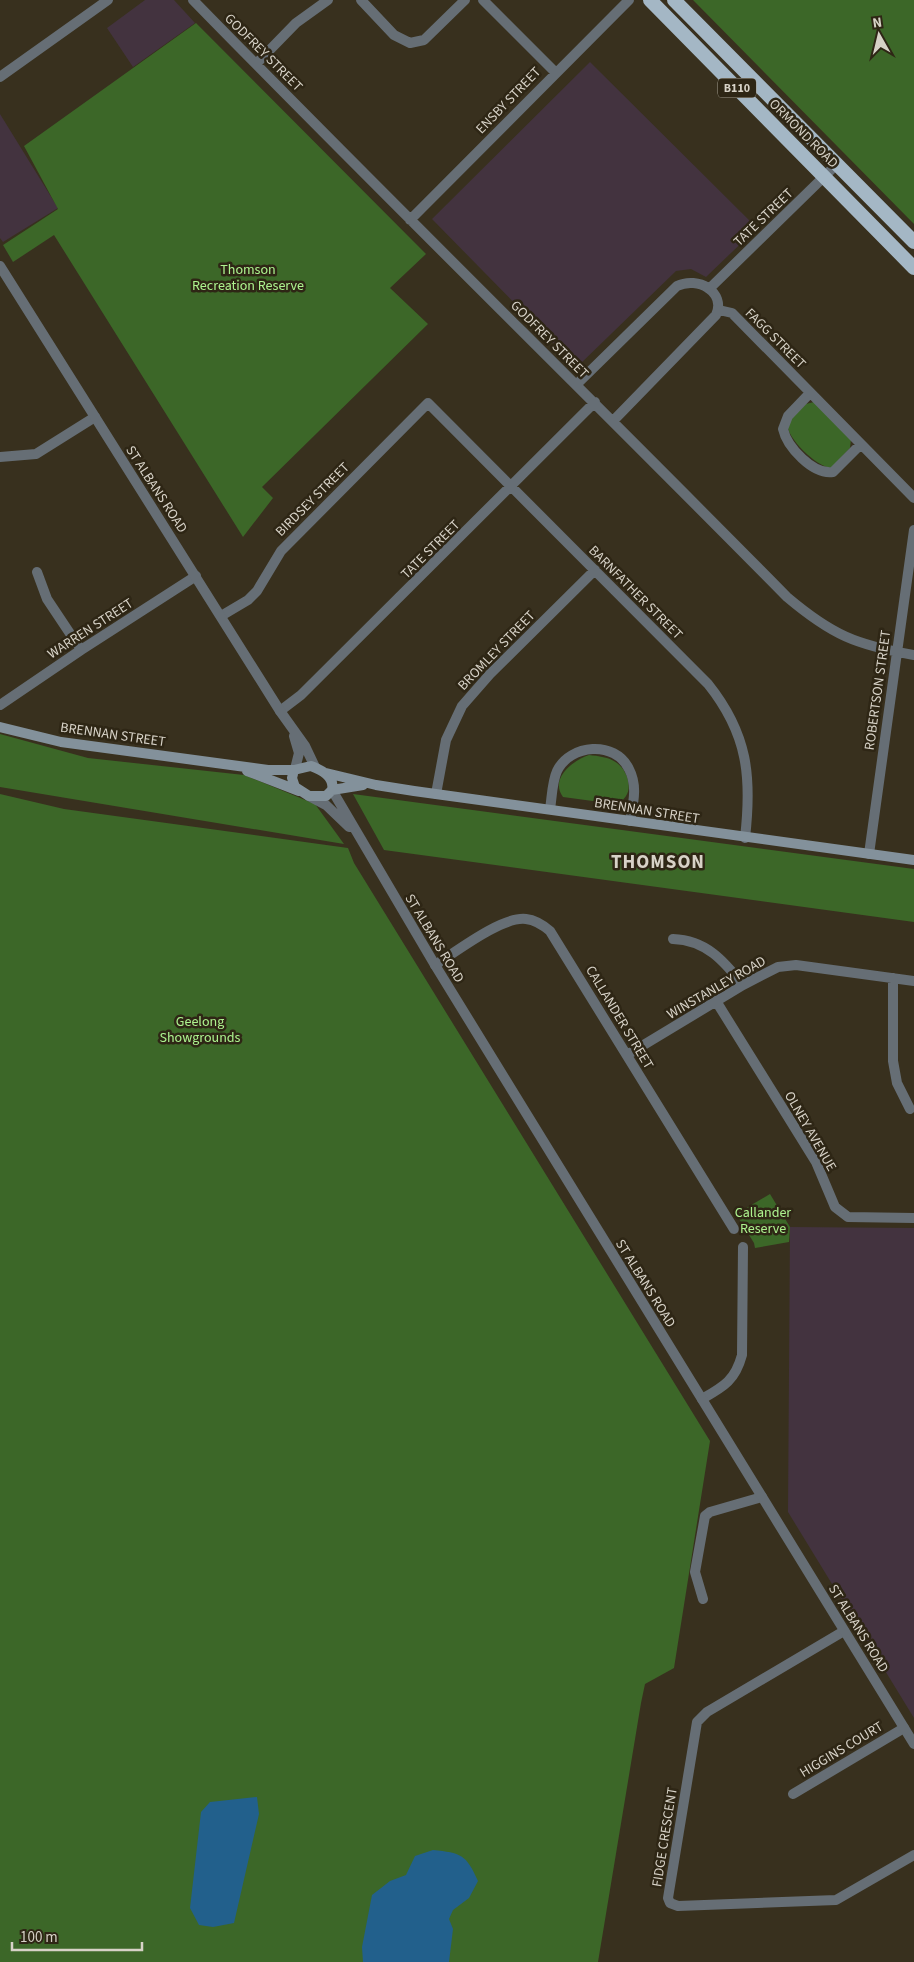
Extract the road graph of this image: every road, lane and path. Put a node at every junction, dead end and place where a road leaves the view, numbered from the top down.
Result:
1 (108, 0) edge
2 (194, 0) edge
3 (328, 0) edge
4 (361, 0) edge
5 (465, 0) edge
6 (483, 0) edge
7 (629, 0) edge
8 (650, 0) edge
9 (674, 0) edge
10 (257, 63) junction
11 (555, 72) junction
12 (0, 77) edge
13 (836, 164) junction
14 (824, 176) junction
15 (410, 220) junction
16 (914, 242) edge
17 (0, 266) edge
18 (914, 268) edge
19 (709, 289) junction
20 (719, 310) junction
21 (577, 384) junction
22 (810, 392) junction
23 (595, 402) junction
24 (428, 403) joint
25 (95, 417) junction
26 (613, 421) junction
27 (862, 444) junction
28 (0, 457) edge
29 (512, 487) junction
30 (914, 498) edge
31 (914, 530) edge
32 (595, 570) junction
33 (37, 572) dead end
34 (196, 576) junction
35 (221, 616) junction
36 (80, 650) junction
37 (896, 652) junction
38 (914, 655) edge
39 (0, 705) edge
40 (280, 711) junction
41 (0, 727) edge
42 (291, 728) junction
43 (222, 764) junction
44 (315, 767) junction
45 (295, 769) junction
46 (326, 773) junction
47 (376, 785) junction
48 (332, 790) junction
49 (306, 794) junction
50 (436, 794) junction
51 (550, 809) junction
52 (630, 822) junction
53 (357, 835) junction
54 (745, 838) junction
55 (869, 854) junction
56 (914, 860) edge
57 (673, 939) dead end
58 (435, 965) junction
59 (893, 978) junction
60 (914, 981) edge
61 (743, 985) junction
62 (716, 1001) junction
63 (627, 1055) junction
64 (910, 1109) dead end
65 (914, 1218) edge
66 (734, 1229) dead end
67 (743, 1247) dead end
68 (702, 1399) junction
69 (762, 1497) junction
70 (703, 1599) dead end
71 (844, 1631) junction
72 (904, 1728) junction
73 (914, 1744) edge
74 (793, 1794) dead end
75 (914, 1855) edge

1 - 12 street
2 - 10 street, GODFREY STREET
3 - 10 street
4 - 5 street
6 - 11 street
7 - 11 street, ENSBY STREET
8 - 14 highway, ORMOND ROAD / B110
9 - 13 highway, ORMOND ROAD / B110
10 - 15 street, GODFREY STREET
11 - 15 street, ENSBY STREET
13 - 14 street, TATE STREET
13 - 16 highway, ORMOND ROAD / B110
14 - 18 highway, ORMOND ROAD / B110
14 - 19 street, TATE STREET
15 - 21 street, GODFREY STREET
17 - 25 street, ST ALBANS ROAD
19 - 20 street
19 - 21 street
20 - 22 street, FAGG STREET
20 - 26 street
21 - 23 street, GODFREY STREET
22 - 27 street, FAGG STREET
22 - 27 street
23 - 26 street, GODFREY STREET
23 - 29 street, TATE STREET
24 - 29 street, BARNFATHER STREET
24 - 35 street, BIRDSEY STREET
25 - 28 street
25 - 34 street, ST ALBANS ROAD
26 - 37 street, GODFREY STREET
27 - 30 street, FAGG STREET
29 - 32 street, BARNFATHER STREET
29 - 40 street, TATE STREET
31 - 37 street, ROBERTSON STREET
32 - 50 street, BROMLEY STREET
32 - 54 street, BARNFATHER STREET
33 - 36 street
34 - 35 street, ST ALBANS ROAD
34 - 36 street, WARREN STREET
35 - 40 street, ST ALBANS ROAD
36 - 39 street, WARREN STREET
37 - 38 street, GODFREY STREET
37 - 55 street, ROBERTSON STREET
40 - 42 street, ST ALBANS ROAD
41 - 43 main road, BRENNAN STREET
42 - 44 street, ST ALBANS ROAD
42 - 45 street, ST ALBANS ROAD
43 - 45 main road, BRENNAN STREET
43 - 49 main road, BRENNAN STREET
44 - 45 main road
44 - 46 main road
45 - 49 main road
46 - 47 main road, BRENNAN STREET
46 - 48 main road
47 - 48 main road, BRENNAN STREET
47 - 50 main road, BRENNAN STREET
48 - 49 main road
48 - 53 street, ST ALBANS ROAD
49 - 53 street, ST ALBANS ROAD
50 - 51 main road, BRENNAN STREET
51 - 52 main road, BRENNAN STREET
51 - 52 street
52 - 54 main road, BRENNAN STREET
53 - 58 street, ST ALBANS ROAD
54 - 55 main road, BRENNAN STREET
55 - 56 main road, BRENNAN STREET
57 - 61 street
58 - 63 street, CALLANDER STREET
58 - 68 street, ST ALBANS ROAD
59 - 60 street, WINSTANLEY ROAD
59 - 61 street, WINSTANLEY ROAD
59 - 64 street
61 - 62 street, WINSTANLEY ROAD
62 - 63 street, WINSTANLEY ROAD
62 - 65 street, OLNEY AVENUE
63 - 66 street, CALLANDER STREET
67 - 68 street
68 - 69 street, ST ALBANS ROAD
69 - 70 street
69 - 71 street, ST ALBANS ROAD
71 - 72 street, ST ALBANS ROAD
71 - 75 street, FIDGE CRESCENT
72 - 73 street, ST ALBANS ROAD
72 - 74 street, HIGGINS COURT

